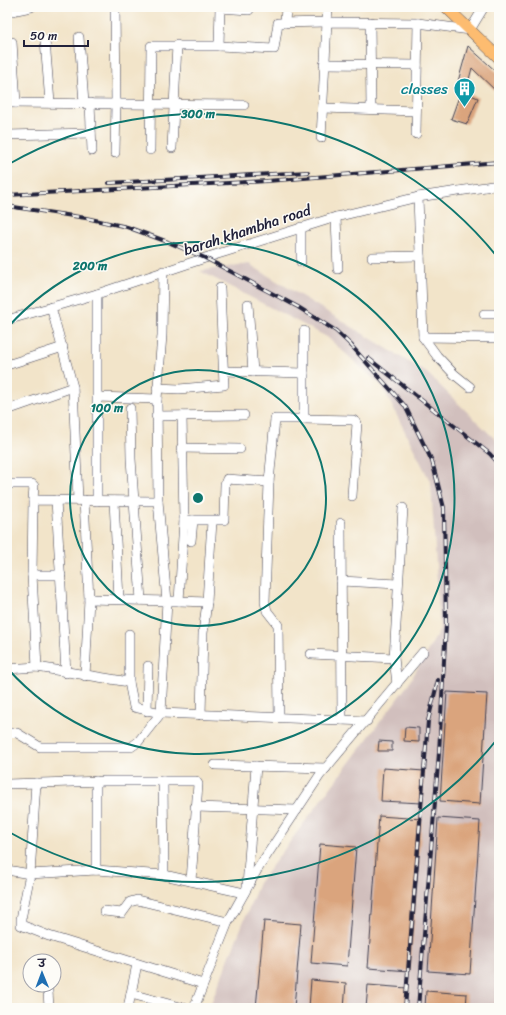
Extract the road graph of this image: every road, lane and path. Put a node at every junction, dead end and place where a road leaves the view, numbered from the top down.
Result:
1 (31, 7) edge
2 (115, 7) edge
3 (286, 7) edge
4 (328, 7) edge
5 (446, 7) edge
6 (484, 7) edge
7 (220, 8) edge
8 (249, 10) dead end
9 (7, 12) edge
10 (326, 22) junction
11 (370, 22) junction
12 (285, 23) junction
13 (418, 23) junction
14 (470, 30) junction
15 (78, 37) dead end
16 (46, 40) dead end
17 (12, 42) dead end
18 (177, 45) junction
19 (219, 46) junction
20 (499, 58) edge
21 (324, 64) junction
22 (371, 64) junction
23 (417, 65) junction
24 (12, 103) edge
25 (50, 103) junction
26 (87, 103) junction
27 (116, 103) junction
28 (151, 104) junction
29 (174, 104) junction
30 (244, 105) dead end
31 (323, 108) junction
32 (371, 109) junction
33 (416, 111) junction
34 (91, 133) junction
35 (416, 134) dead end
36 (7, 135) edge
37 (321, 138) dead end
38 (172, 148) dead end
39 (150, 150) dead end
40 (92, 151) dead end
41 (115, 153) dead end
42 (499, 185) edge
43 (418, 197) junction
44 (336, 217) junction
45 (301, 227) junction
46 (420, 256) junction
47 (372, 257) dead end
48 (301, 262) dead end
49 (338, 269) dead end
50 (163, 271) junction
51 (220, 288) dead end
52 (97, 294) junction
53 (248, 304) dead end
54 (51, 307) junction
55 (484, 314) dead end
56 (499, 314) edge
57 (7, 320) edge
58 (304, 331) dead end
59 (423, 336) junction
60 (499, 338) edge
61 (63, 347) junction
62 (7, 365) edge
63 (225, 372) junction
64 (253, 372) junction
65 (304, 373) junction
66 (73, 387) junction
67 (470, 387) dead end
68 (158, 388) junction
69 (98, 397) junction
70 (156, 399) junction
71 (130, 408) dead end
72 (7, 410) edge
73 (244, 415) dead end
74 (156, 416) junction
75 (182, 416) junction
76 (304, 419) junction
77 (181, 448) junction
78 (240, 449) dead end
79 (269, 482) junction
80 (7, 484) edge
81 (352, 496) dead end
82 (33, 500) junction
83 (56, 500) junction
84 (81, 500) junction
85 (97, 500) junction
86 (114, 501) junction
87 (134, 501) junction
88 (158, 501) junction
89 (403, 508) dead end
90 (189, 520) junction
91 (212, 521) junction
92 (341, 523) dead end
93 (191, 541) dead end
94 (32, 575) junction
95 (60, 575) junction
96 (341, 581) junction
97 (398, 584) junction
98 (90, 599) junction
99 (118, 599) junction
100 (140, 600) junction
101 (167, 601) junction
102 (179, 601) junction
103 (207, 602) junction
104 (129, 634) dead end
105 (423, 652) dead end
106 (311, 654) dead end
107 (343, 655) junction
108 (394, 658) junction
109 (148, 666) dead end
110 (37, 667) junction
111 (7, 669) edge
112 (66, 672) junction
113 (85, 676) junction
114 (129, 682) junction
115 (397, 684) junction
116 (147, 711) junction
117 (161, 713) junction
118 (201, 715) junction
119 (279, 717) junction
120 (342, 720) junction
121 (367, 721) junction
122 (7, 732) edge
123 (215, 765) dead end
124 (256, 766) junction
125 (326, 768) junction
126 (96, 781) junction
127 (163, 781) junction
128 (36, 783) junction
129 (7, 784) edge
130 (196, 807) junction
131 (252, 809) junction
132 (297, 810) junction
133 (7, 870) edge
134 (96, 870) junction
135 (30, 874) junction
136 (164, 874) junction
137 (191, 881) junction
138 (246, 891) junction
139 (104, 911) dead end
140 (228, 922) junction
141 (138, 964) junction
142 (203, 984) junction
143 (48, 993) edge
144 (131, 994) junction
145 (49, 1008) edge
146 (128, 1008) edge
147 (184, 1008) edge
148 (194, 1008) edge

1 - 9 street
2 - 27 street
3 - 12 street
4 - 10 street
5 - 14 main road
6 - 14 street
7 - 8 street
7 - 19 street
10 - 11 street
10 - 12 street
10 - 21 street
11 - 13 street
11 - 22 street
12 - 19 street
13 - 14 street
13 - 23 street
14 - 20 main road
15 - 26 street
16 - 25 street
17 - 24 street
18 - 19 street
18 - 28 street
18 - 29 street
21 - 22 street
21 - 31 street
22 - 23 street
22 - 32 street
23 - 33 street
24 - 25 street
25 - 26 street
26 - 27 street
26 - 34 street
27 - 28 street
27 - 41 street
28 - 29 street
28 - 39 street
29 - 30 street
29 - 38 street
31 - 32 street
31 - 37 street
32 - 33 street
33 - 35 street
34 - 36 street
34 - 40 street
42 - 43 street, barah khambha road
43 - 44 street, barah khambha road
43 - 46 street
44 - 45 street, barah khambha road
44 - 49 street
45 - 48 street
45 - 50 street, barah khambha road
46 - 47 street
46 - 59 street
50 - 52 street, barah khambha road
50 - 68 street
51 - 63 street
52 - 54 street, barah khambha road
52 - 69 street
53 - 64 street
54 - 57 street, barah khambha road
54 - 61 street
55 - 56 street
58 - 65 street
59 - 60 street
59 - 67 street
61 - 62 street
61 - 66 street
63 - 64 street
63 - 68 street
64 - 65 street
65 - 76 street
66 - 72 street
66 - 84 street
68 - 70 street
69 - 70 street
69 - 85 street
70 - 74 street
71 - 87 street
73 - 75 street
74 - 75 street
74 - 88 street
75 - 77 street
76 - 79 street
76 - 81 street
77 - 78 street
77 - 90 street
79 - 91 street
79 - 119 street
80 - 82 street
82 - 83 street
82 - 94 street
83 - 84 street
83 - 95 street
84 - 85 street
84 - 98 street
85 - 86 street
86 - 87 street
86 - 99 street
87 - 88 street
87 - 100 street
88 - 101 street
89 - 97 street
90 - 91 street
90 - 93 street
90 - 102 street
91 - 103 street
92 - 96 street
94 - 95 street
94 - 110 street
95 - 112 street
96 - 97 street
96 - 107 street
97 - 108 street
98 - 99 street
98 - 113 street
99 - 100 street
100 - 101 street
101 - 102 street
101 - 117 street
102 - 103 street
103 - 118 street
104 - 114 street
105 - 115 street
106 - 107 street
107 - 108 street
107 - 120 street
108 - 115 street
109 - 116 street
110 - 111 street
110 - 112 street
112 - 113 street
113 - 114 street
114 - 116 street
115 - 121 street
116 - 117 street
117 - 118 street
117 - 122 street
118 - 119 street
119 - 120 street
120 - 121 street
121 - 125 street
123 - 124 street
124 - 125 street
124 - 131 street
125 - 132 street
126 - 127 street
126 - 128 street
126 - 134 street
127 - 130 street
127 - 136 street
128 - 129 street
128 - 135 street
130 - 131 street
130 - 137 street
131 - 132 street
131 - 138 street
132 - 138 street
133 - 135 street
134 - 135 street
134 - 136 street
135 - 141 street
136 - 137 street
137 - 138 street
138 - 140 street
139 - 140 street
140 - 142 street
141 - 142 street
141 - 144 street
142 - 148 street
143 - 145 street
144 - 146 street
144 - 147 street

